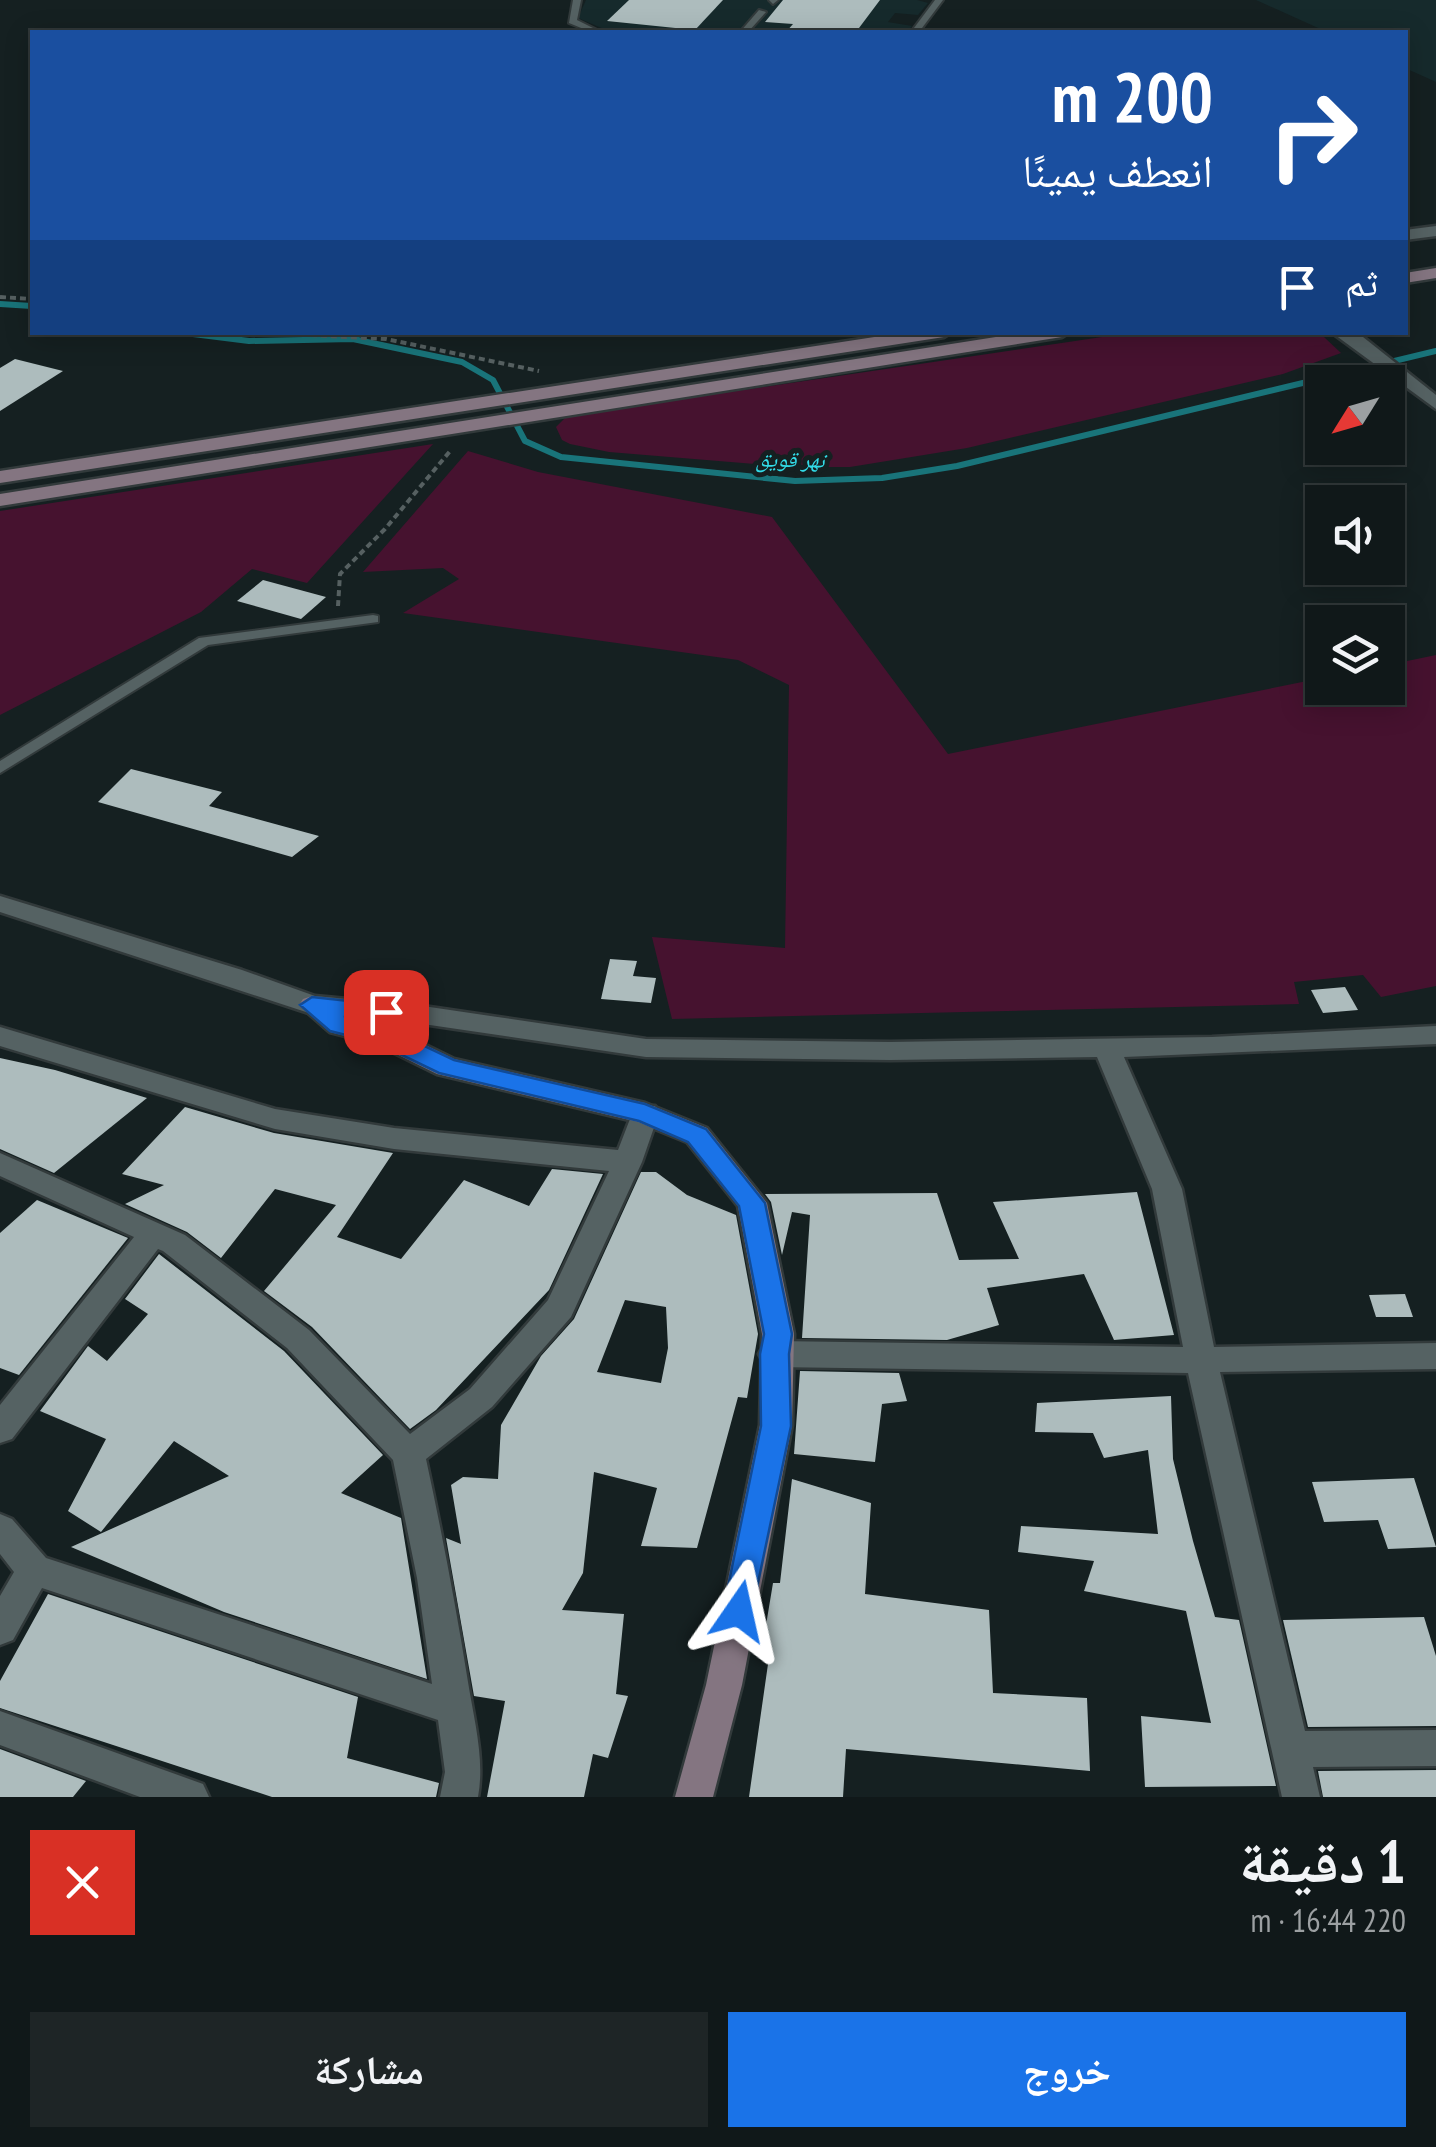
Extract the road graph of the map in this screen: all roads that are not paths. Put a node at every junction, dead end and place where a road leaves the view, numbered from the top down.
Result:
1 (576, 0) edge
2 (939, 0) edge
3 (762, 12) dead end
4 (592, 30) edge
5 (746, 30) edge
6 (917, 30) edge
7 (1436, 232) edge
8 (1408, 234) edge
9 (1436, 258) edge
10 (1408, 262) edge
11 (1436, 273) edge
12 (1408, 278) edge
13 (925, 335) edge
14 (1043, 335) edge
15 (1365, 336) edge
16 (1433, 398) edge
17 (0, 478) edge
18 (0, 500) edge
19 (373, 619) dead end
20 (0, 768) edge
21 (0, 904) edge
22 (312, 1005) junction
23 (1436, 1035) edge
24 (0, 1036) edge
25 (1107, 1048) junction
26 (645, 1113) junction
27 (628, 1162) junction
28 (0, 1164) edge
29 (154, 1234) junction
30 (774, 1354) junction
31 (1436, 1356) edge
32 (1201, 1360) junction
33 (0, 1429) edge
34 (408, 1454) junction
35 (0, 1529) edge
36 (34, 1570) junction
37 (0, 1629) edge
38 (454, 1709) junction
39 (0, 1728) edge
40 (1291, 1748) junction
41 (1436, 1748) edge
42 (190, 1797) edge
43 (459, 1797) edge
44 (694, 1797) edge
45 (1301, 1797) edge

1 - 4 lane
2 - 6 lane
3 - 5 lane
7 - 8 street
9 - 10 main road
11 - 12 main road
13 - 17 main road
14 - 18 main road
15 - 16 street
19 - 20 lane
21 - 22 street
22 - 25 street
22 - 26 main road
23 - 25 street
24 - 27 street
25 - 32 street
26 - 27 street
26 - 30 main road
27 - 34 street
28 - 29 street
29 - 33 street
29 - 34 street
30 - 32 street
30 - 44 main road
31 - 32 street
32 - 40 street
34 - 38 street
35 - 36 street
36 - 37 street
36 - 38 street
38 - 43 street
39 - 42 street
40 - 41 street
40 - 45 street

